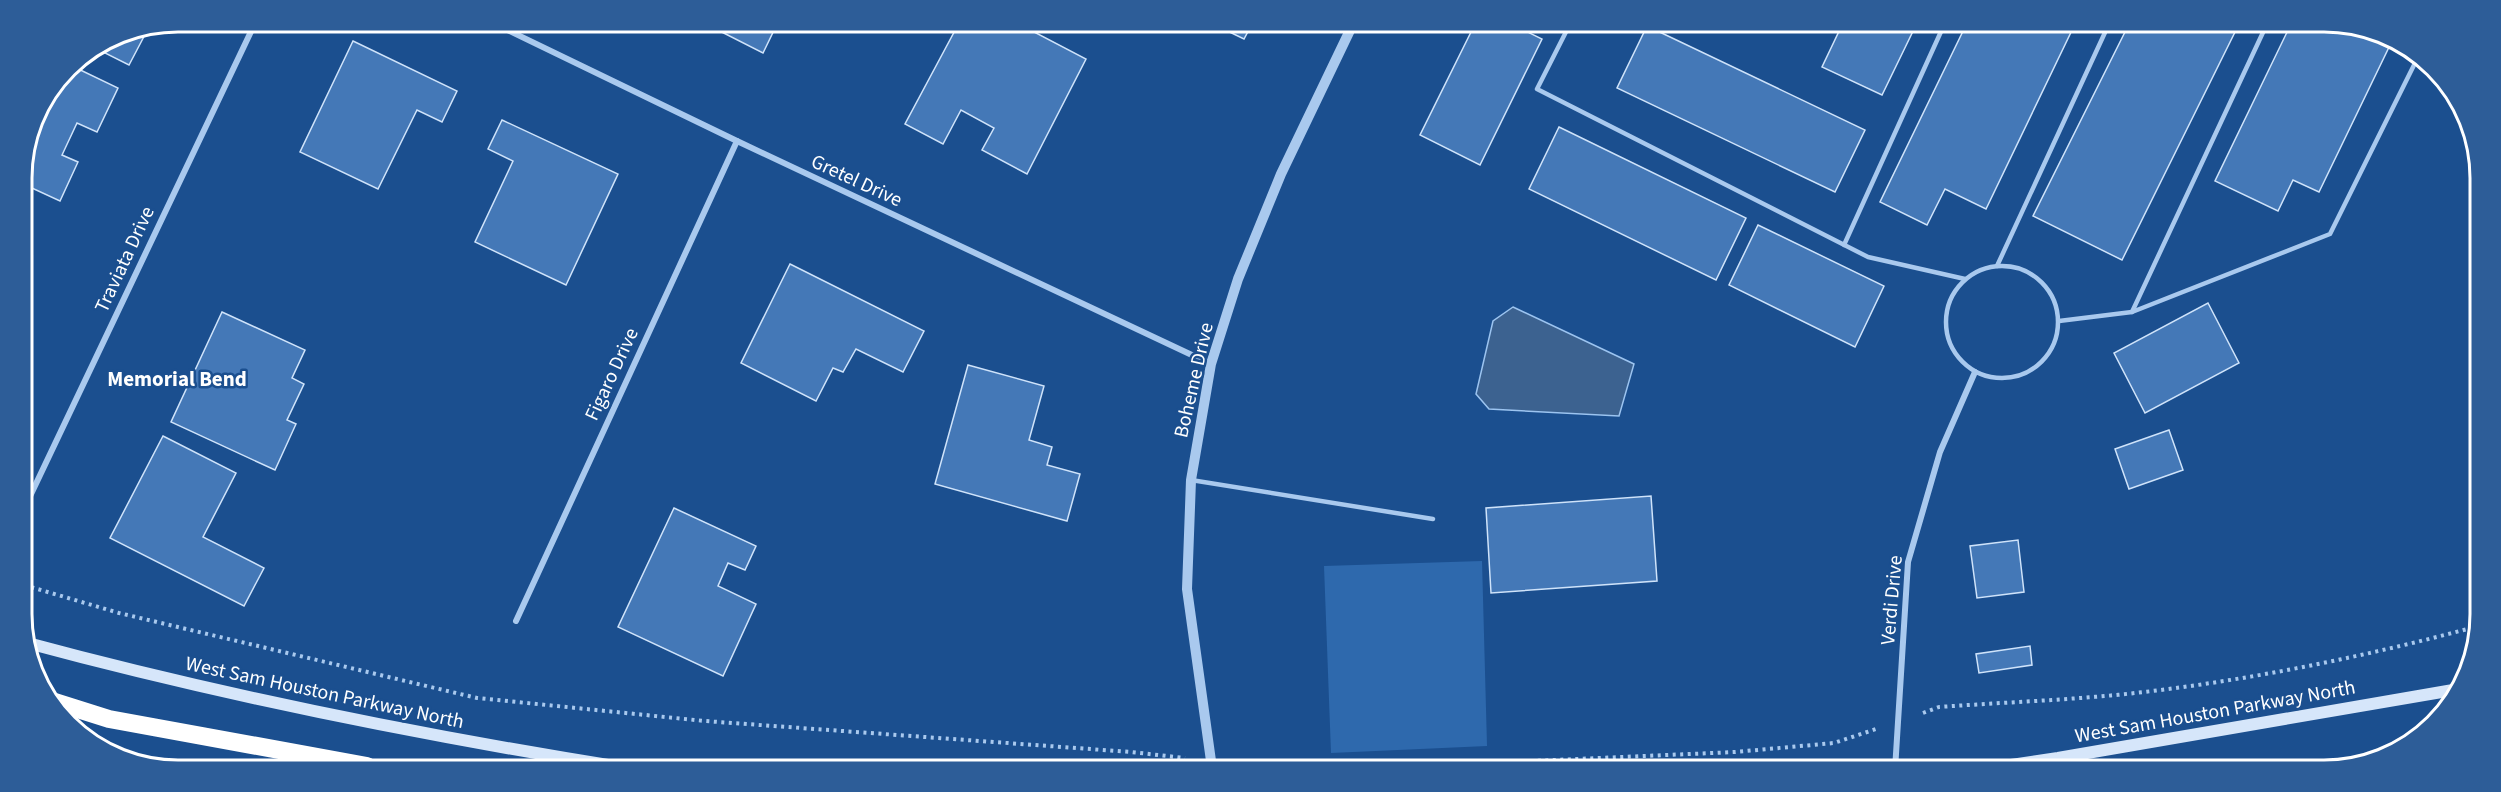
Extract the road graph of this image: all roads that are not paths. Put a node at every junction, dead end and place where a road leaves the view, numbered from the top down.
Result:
1 (251, 31) edge
2 (510, 31) edge
3 (1350, 31) edge
4 (1566, 31) edge
5 (1941, 31) edge
6 (2106, 31) edge
7 (2264, 31) edge
8 (2415, 64) edge
9 (737, 141) junction
10 (1844, 245) junction
11 (1997, 266) junction
12 (1965, 279) junction
13 (2132, 312) junction
14 (2059, 321) junction
15 (1211, 364) junction
16 (1975, 372) junction
17 (1191, 480) junction
18 (32, 492) edge
19 (1434, 519) dead end
20 (516, 621) dead end
21 (34, 645) edge
22 (2448, 691) edge
23 (63, 704) edge
24 (335, 760) edge
25 (577, 760) edge
26 (1211, 760) edge
27 (1896, 760) edge
28 (2044, 760) edge

1 - 18 street, Traviata Drive
2 - 9 street, Gretel Drive
3 - 15 street, Boheme Drive
4 - 10 lane
5 - 10 lane
6 - 11 lane
7 - 13 lane
8 - 13 lane
9 - 15 street, Gretel Drive
9 - 20 street, Figaro Drive
10 - 12 lane
11 - 12 lane
11 - 14 lane
12 - 16 lane
13 - 14 lane
14 - 16 lane
15 - 17 street, Boheme Drive
16 - 27 street, Verdi Drive
17 - 19 lane
17 - 26 street, Boheme Drive
21 - 25 main road, West Sam Houston Parkway North
22 - 28 main road, West Sam Houston Parkway North
23 - 24 highway

